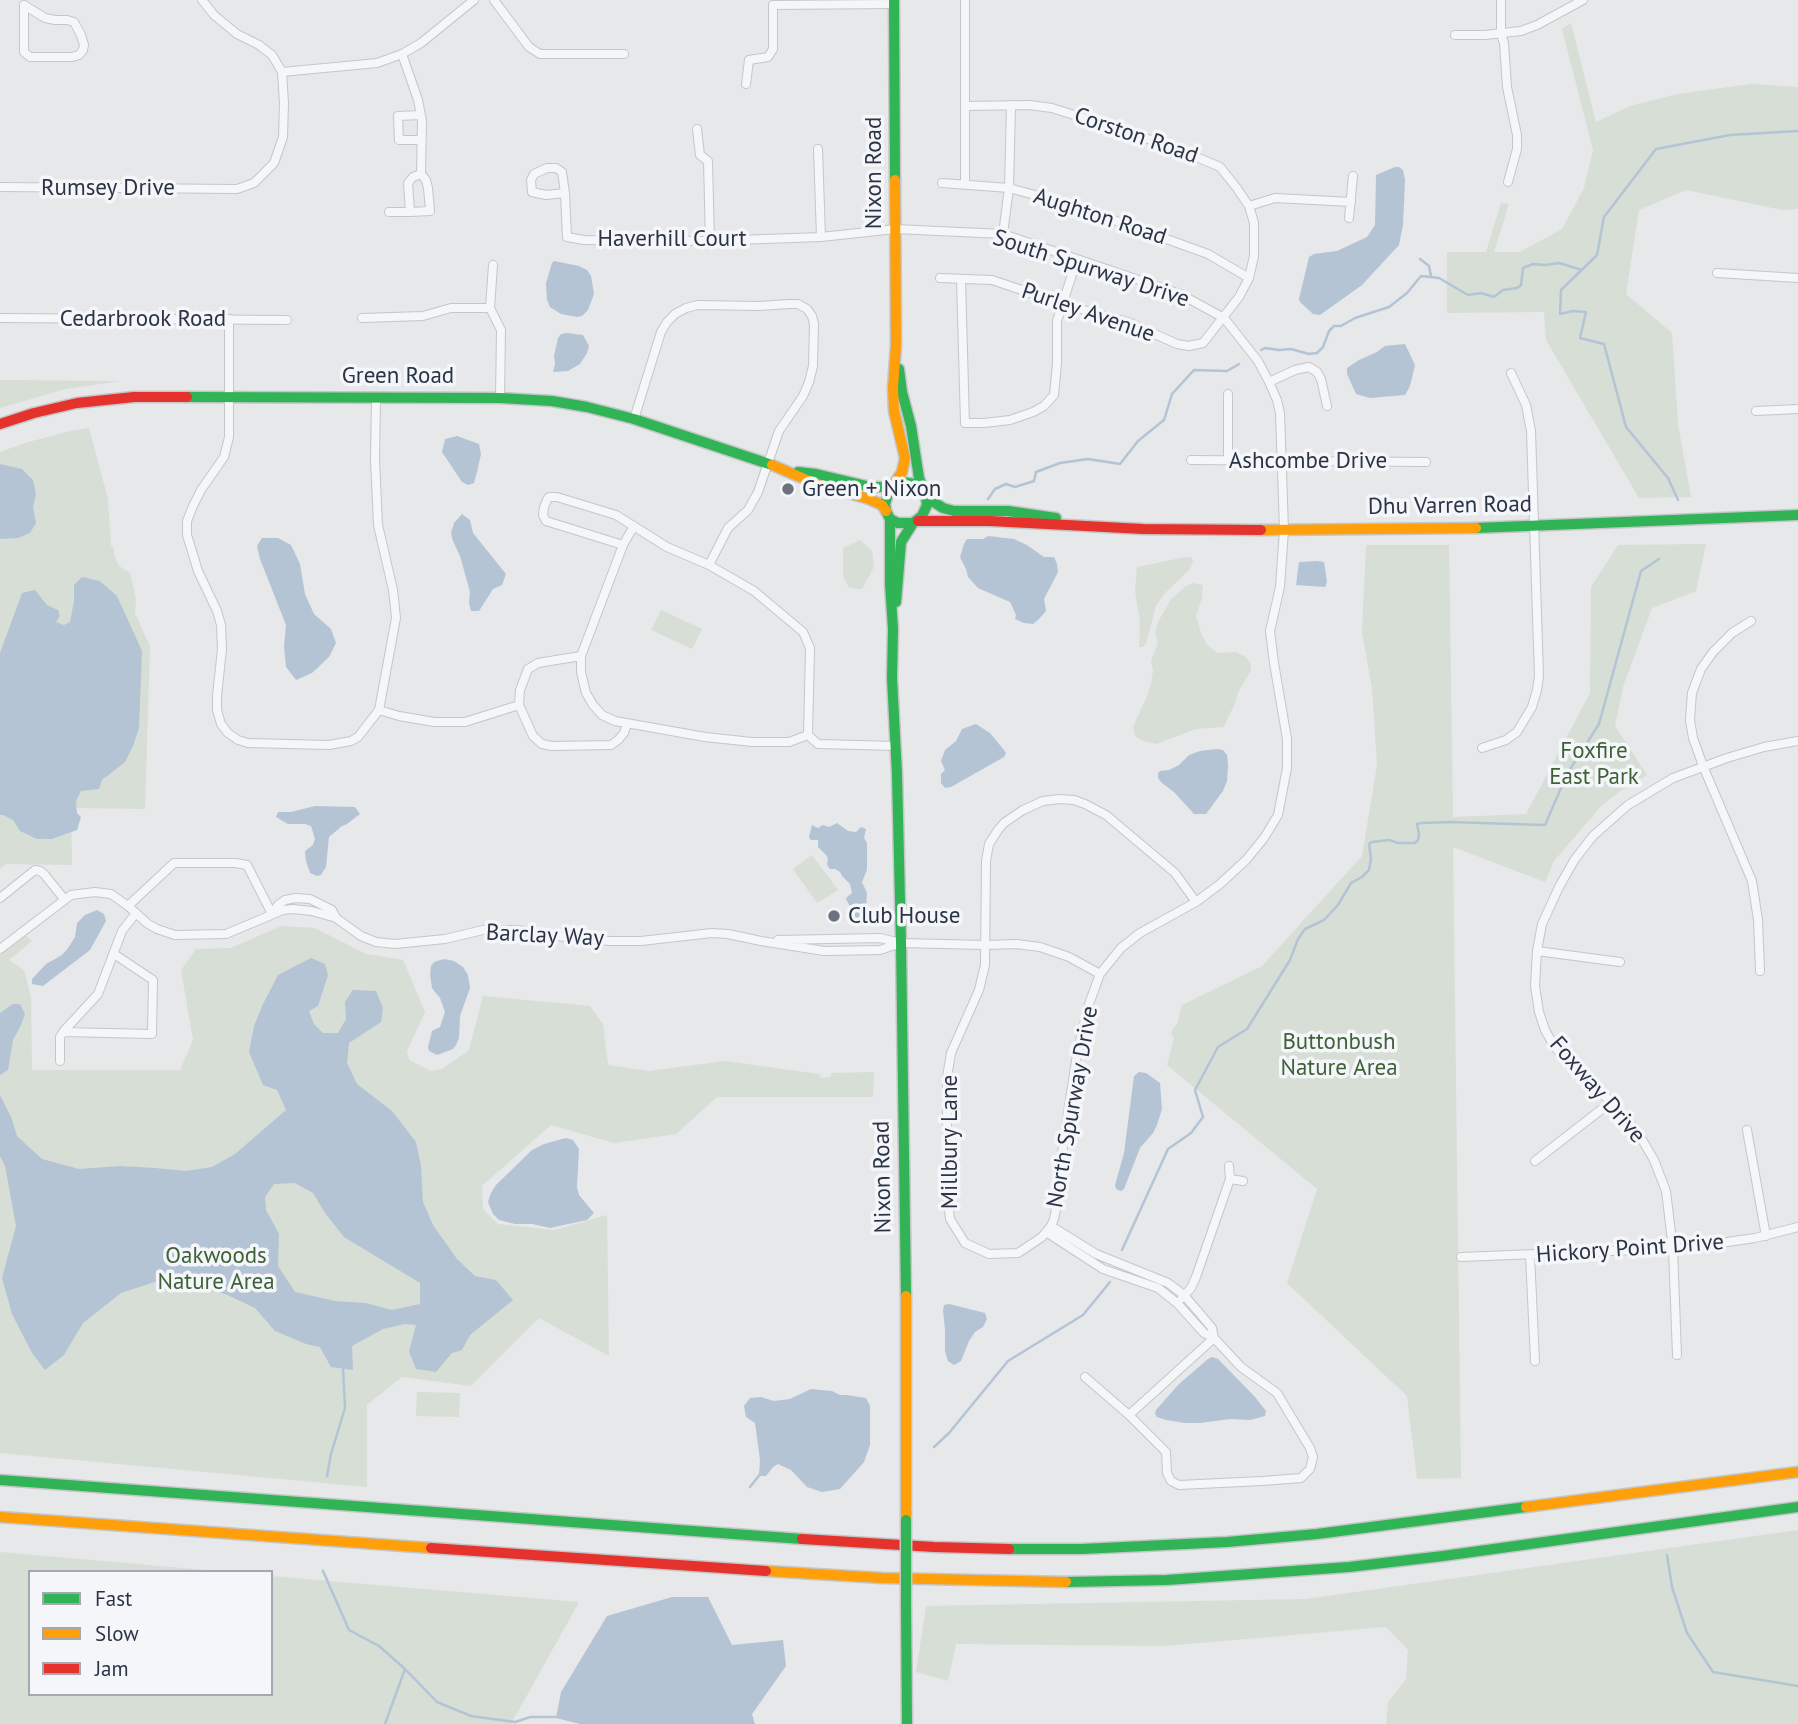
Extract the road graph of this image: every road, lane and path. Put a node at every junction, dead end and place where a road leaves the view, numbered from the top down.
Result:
1 (202, 0) edge
2 (474, 0) edge
3 (495, 0) edge
4 (965, 0) edge
5 (1501, 0) edge
6 (1583, 0) edge
7 (24, 2) edge
8 (894, 2) edge
9 (1501, 34) junction
10 (1455, 35) dead end
11 (402, 54) junction
12 (625, 54) dead end
13 (282, 72) junction
14 (746, 84) dead end
15 (1011, 105) junction
16 (966, 106) junction
17 (421, 115) junction
18 (697, 129) dead end
19 (421, 140) junction
20 (818, 149) dead end
21 (421, 174) junction
22 (1353, 176) dead end
23 (1508, 182) dead end
24 (942, 184) dead end
25 (965, 184) junction
26 (0, 187) edge
27 (1009, 188) junction
28 (565, 193) junction
29 (1351, 202) junction
30 (1249, 206) junction
31 (389, 212) dead end
32 (410, 212) junction
33 (1349, 218) dead end
34 (895, 229) junction
35 (1003, 234) junction
36 (821, 237) junction
37 (710, 241) junction
38 (1077, 259) junction
39 (493, 265) dead end
40 (1717, 273) dead end
41 (940, 278) dead end
42 (1249, 278) junction
43 (1798, 278) edge
44 (961, 280) junction
45 (1063, 304) junction
46 (490, 308) junction
47 (0, 318) edge
48 (362, 318) dead end
49 (1224, 318) junction
50 (229, 320) junction
51 (286, 320) dead end
52 (896, 345) junction
53 (1511, 373) dead end
54 (1269, 382) junction
55 (1228, 394) dead end
56 (229, 397) junction
57 (376, 397) junction
58 (500, 398) junction
59 (1327, 406) dead end
60 (1798, 409) edge
61 (1756, 411) dead end
62 (634, 419) junction
63 (0, 424) edge
64 (1191, 460) dead end
65 (1228, 461) junction
66 (1282, 462) junction
67 (1426, 462) dead end
68 (768, 463) junction
69 (788, 471) junction
70 (892, 486) junction
71 (924, 493) junction
72 (888, 515) junction
73 (1798, 515) edge
74 (916, 522) junction
75 (634, 526) junction
76 (1103, 526) junction
77 (1534, 526) junction
78 (1284, 530) junction
79 (623, 545) junction
80 (709, 565) junction
81 (1751, 621) dead end
82 (893, 629) junction
83 (581, 656) junction
84 (519, 705) junction
85 (379, 710) junction
86 (627, 724) junction
87 (808, 735) junction
88 (1798, 741) edge
89 (896, 746) junction
90 (1482, 748) dead end
91 (1703, 766) junction
92 (0, 898) edge
93 (65, 900) junction
94 (1196, 901) junction
95 (128, 906) junction
96 (136, 913) junction
97 (272, 914) junction
98 (901, 943) junction
99 (986, 945) junction
100 (0, 949) edge
101 (1537, 950) junction
102 (114, 954) junction
103 (1620, 962) dead end
104 (1760, 971) dead end
105 (1100, 974) junction
106 (63, 1032) junction
107 (60, 1061) dead end
108 (1611, 1102) junction
109 (1747, 1129) dead end
110 (1535, 1160) dead end
111 (1228, 1166) dead end
112 (1230, 1179) junction
113 (1243, 1181) dead end
114 (1798, 1227) edge
115 (1049, 1229) junction
116 (1766, 1236) junction
117 (1673, 1249) junction
118 (1530, 1255) junction
119 (1461, 1257) dead end
120 (1093, 1258) junction
121 (1184, 1295) junction
122 (1177, 1303) junction
123 (1214, 1338) junction
124 (1677, 1355) dead end
125 (1535, 1361) dead end
126 (1086, 1377) dead end
127 (1129, 1415) junction
128 (1798, 1472) edge
129 (0, 1480) edge
130 (1798, 1507) edge
131 (0, 1517) edge
132 (907, 1724) edge

1 - 13 street
2 - 11 street
3 - 12 street
4 - 16 street
5 - 9 street
6 - 9 street
7 - 7 street
8 - 14 street
8 - 34 main road, Nixon Road
9 - 10 street
9 - 23 street
11 - 13 street
11 - 17 street
13 - 26 street, Rumsey Drive
15 - 16 street, Corston Road
15 - 27 street
15 - 30 street, Corston Road
16 - 25 street
17 - 19 street
17 - 19 street
18 - 37 street
19 - 21 street
20 - 36 street
21 - 32 street
21 - 32 street
22 - 29 street
24 - 25 street, Aughton Road
25 - 27 street, Aughton Road
27 - 35 street
27 - 42 street, Aughton Road
28 - 28 street, Haverhill Court
28 - 37 street, Haverhill Court
29 - 30 street
29 - 33 street
30 - 42 street, Corston Road
31 - 32 street
34 - 35 street, South Spurway Drive
34 - 36 street, Haverhill Court
34 - 52 main road, Nixon Road
35 - 38 street, South Spurway Drive
36 - 37 street, Haverhill Court
38 - 45 street
38 - 49 street, South Spurway Drive
39 - 46 street
40 - 43 street
41 - 44 street, Purley Avenue
42 - 49 street, Corston Road
44 - 45 street, Purley Avenue
44 - 45 street
45 - 49 street, Purley Avenue
46 - 48 street
46 - 58 street
47 - 50 street, Cedarbrook Road
49 - 54 street, South Spurway Drive
50 - 51 street, Cedarbrook Road
50 - 56 street
52 - 70 main road, Nixon Road
52 - 71 main road, Nixon Road
53 - 77 street
54 - 59 street
54 - 66 street, South Spurway Drive
55 - 65 street
56 - 57 main road, Green Road
56 - 63 main road, Green Road
56 - 85 street
57 - 58 main road, Green Road
57 - 85 street
58 - 62 main road, Green Road
60 - 61 street
62 - 68 main road, Green Road
62 - 68 street
64 - 65 street, Ashcombe Drive
65 - 66 street, Ashcombe Drive
66 - 67 street, Ashcombe Drive
66 - 78 street, South Spurway Drive
68 - 69 main road, Green Road
68 - 80 street
69 - 70 main road, Green Road
69 - 72 main road, Green Road
70 - 71 main road
70 - 72 main road
71 - 74 main road
71 - 76 main road, Dhu Varren Road
72 - 74 main road
72 - 82 main road, Nixon Road
73 - 77 main road, Dhu Varren Road
74 - 76 main road, Dhu Varren Road
74 - 82 main road, Nixon Road
75 - 79 street
75 - 79 street
75 - 80 street
76 - 78 main road, Dhu Varren Road
77 - 78 main road, Dhu Varren Road
77 - 90 street
78 - 94 street, North Spurway Drive
79 - 83 street
80 - 87 street
81 - 91 street
82 - 89 main road, Nixon Road
83 - 84 street
83 - 86 street
84 - 85 street
84 - 86 street
86 - 87 street
87 - 89 street
88 - 91 street, Foxway Drive
89 - 98 main road, Nixon Road
91 - 101 street, Foxway Drive
91 - 104 street
92 - 93 street
93 - 95 street, Barclay Way
93 - 100 street, Barclay Way
94 - 99 street, Millbury Lane
94 - 105 street, North Spurway Drive
95 - 96 street, Barclay Way
95 - 97 street
96 - 97 street, Barclay Way
96 - 102 street
97 - 98 street, Barclay Way
98 - 99 street, Barclay Way
98 - 132 main road, Nixon Road, bridge
99 - 105 street, Barclay Way
99 - 115 street, Millbury Lane
101 - 103 street
101 - 108 street, Foxway Drive
102 - 106 street
102 - 106 street
105 - 115 street, North Spurway Drive
106 - 107 street
108 - 110 street
108 - 117 street, Foxway Drive
109 - 116 street
111 - 112 street
112 - 113 street
112 - 121 street
114 - 116 street, Hickory Point Drive
115 - 120 street
116 - 117 street, Hickory Point Drive
117 - 118 street, Hickory Point Drive
117 - 124 street, Foxway Drive
118 - 119 street, Hickory Point Drive
118 - 125 street
120 - 121 street
120 - 122 street
121 - 122 street
121 - 123 street
122 - 123 street
123 - 127 street
123 - 127 street
126 - 127 street
128 - 129 main road
130 - 131 main road

